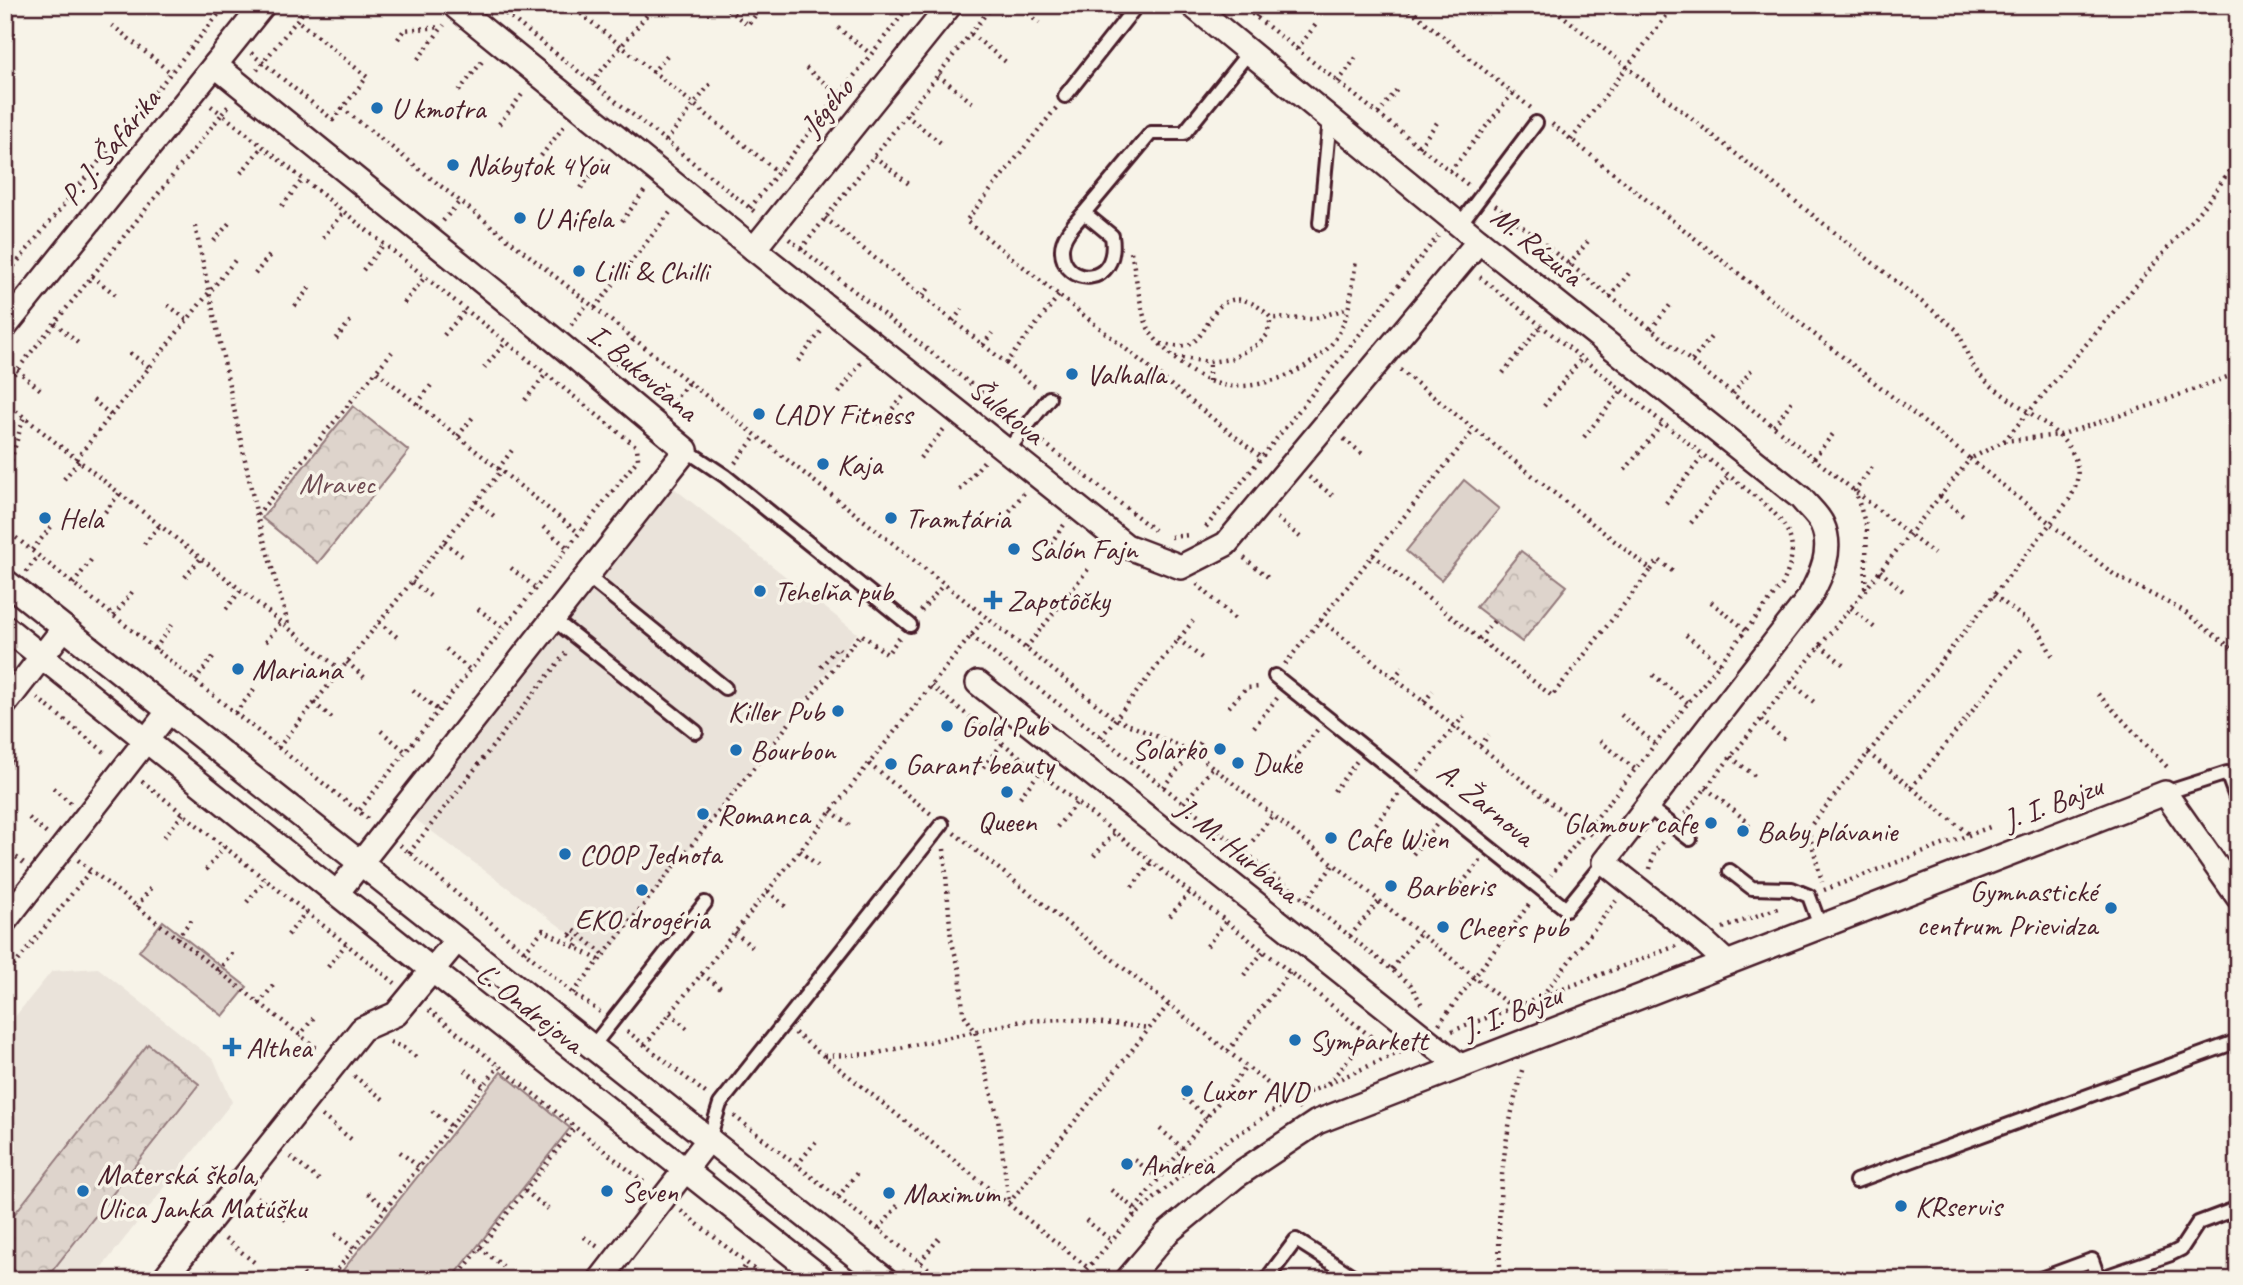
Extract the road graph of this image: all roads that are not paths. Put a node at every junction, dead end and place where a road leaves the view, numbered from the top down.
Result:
1 (263, 5) edge
2 (950, 5) edge
3 (1138, 5) edge
4 (1192, 5) edge
5 (457, 8) dead end
6 (1249, 52) junction
7 (215, 65) junction
8 (1065, 96) dead end
9 (1330, 118) junction
10 (1539, 120) road end
11 (1084, 213) junction
12 (1320, 223) dead end
13 (1460, 224) junction
14 (1479, 241) junction
15 (754, 249) junction
16 (5, 327) edge
17 (1049, 398) road end
18 (686, 450) junction
19 (997, 454) junction
20 (1827, 545) joint
21 (587, 576) junction
22 (5, 581) edge
23 (553, 619) junction
24 (910, 625) road end
25 (5, 627) edge
26 (64, 628) junction
27 (43, 656) junction
28 (1275, 676) road end
29 (978, 682) dead end
30 (725, 688) dead end
31 (5, 704) edge
32 (169, 711) junction
33 (695, 732) dead end
34 (147, 740) junction
35 (2175, 790) junction
36 (2238, 803) edge
37 (1647, 806) junction
38 (942, 824) road end
39 (1690, 839) dead end
40 (1608, 857) junction
41 (361, 863) junction
42 (1730, 871) dead end
43 (337, 893) junction
44 (2238, 897) edge
45 (705, 903) dead end
46 (5, 921) edge
47 (1820, 926) junction
48 (457, 940) junction
49 (1726, 962) junction
50 (432, 970) junction
51 (2238, 1041) edge
52 (592, 1047) junction
53 (1460, 1066) junction
54 (709, 1139) junction
55 (685, 1170) junction
56 (1856, 1181) dead end
57 (2238, 1208) edge
58 (2171, 1254) junction
59 (2176, 1268) dead end
60 (163, 1280) edge
61 (600, 1280) edge
62 (824, 1280) edge
63 (886, 1280) edge
64 (1127, 1280) edge
65 (1266, 1280) edge
66 (1359, 1280) edge
67 (2038, 1280) edge
68 (2099, 1280) edge

1 - 7 street, P. J. Šafárika
2 - 15 street, Jégého
3 - 8 lane
4 - 6 street, M. Rázusa
5 - 15 street, Šulekova
6 - 9 street, M. Rázusa
6 - 11 lane
7 - 16 street, P. J. Šafárika
7 - 18 street, I. Bukovčana
9 - 12 lane
9 - 13 street, M. Rázusa
10 - 13 lane
11 - 11 lane
13 - 14 street, M. Rázusa
14 - 19 street, Šulekova
14 - 20 street, M. Rázusa
15 - 19 street, Šulekova
17 - 19 lane
18 - 21 street, I. Bukovčana
18 - 24 lane
20 - 37 street, A. Žarnova
21 - 23 street, I. Bukovčana
21 - 30 lane
22 - 26 street, Ľ. Ondrejova
23 - 33 lane
23 - 41 street, I. Bukovčana
25 - 27 street, Ľ. Ondrejova
26 - 27 street
26 - 32 street, Ľ. Ondrejova
27 - 31 street
27 - 34 street, Ľ. Ondrejova
28 - 40 lane, A. Žarnova
29 - 53 street, J. M. Hurbana
32 - 34 street
32 - 41 street, Ľ. Ondrejova
34 - 43 street, Ľ. Ondrejova
34 - 46 street
35 - 36 lane
35 - 44 street
35 - 47 street, J. I. Bajzu
37 - 39 lane
37 - 40 street, A. Žarnova
38 - 54 lane
40 - 49 street
41 - 43 street
41 - 48 street, Ľ. Ondrejova
42 - 47 lane
43 - 50 street, Ľ. Ondrejova
45 - 52 lane
47 - 49 street, J. I. Bajzu
48 - 50 street
48 - 52 street, Ľ. Ondrejova
49 - 53 street, J. I. Bajzu
50 - 55 street, Ľ. Ondrejova
50 - 60 street
51 - 56 lane
52 - 54 street, Ľ. Ondrejova
53 - 64 street, J. I. Bajzu
54 - 55 street
54 - 63 street, Ľ. Ondrejova
55 - 61 street
55 - 62 street, Ľ. Ondrejova
57 - 58 lane
58 - 59 lane
58 - 68 lane
65 - 66 lane
67 - 68 lane

